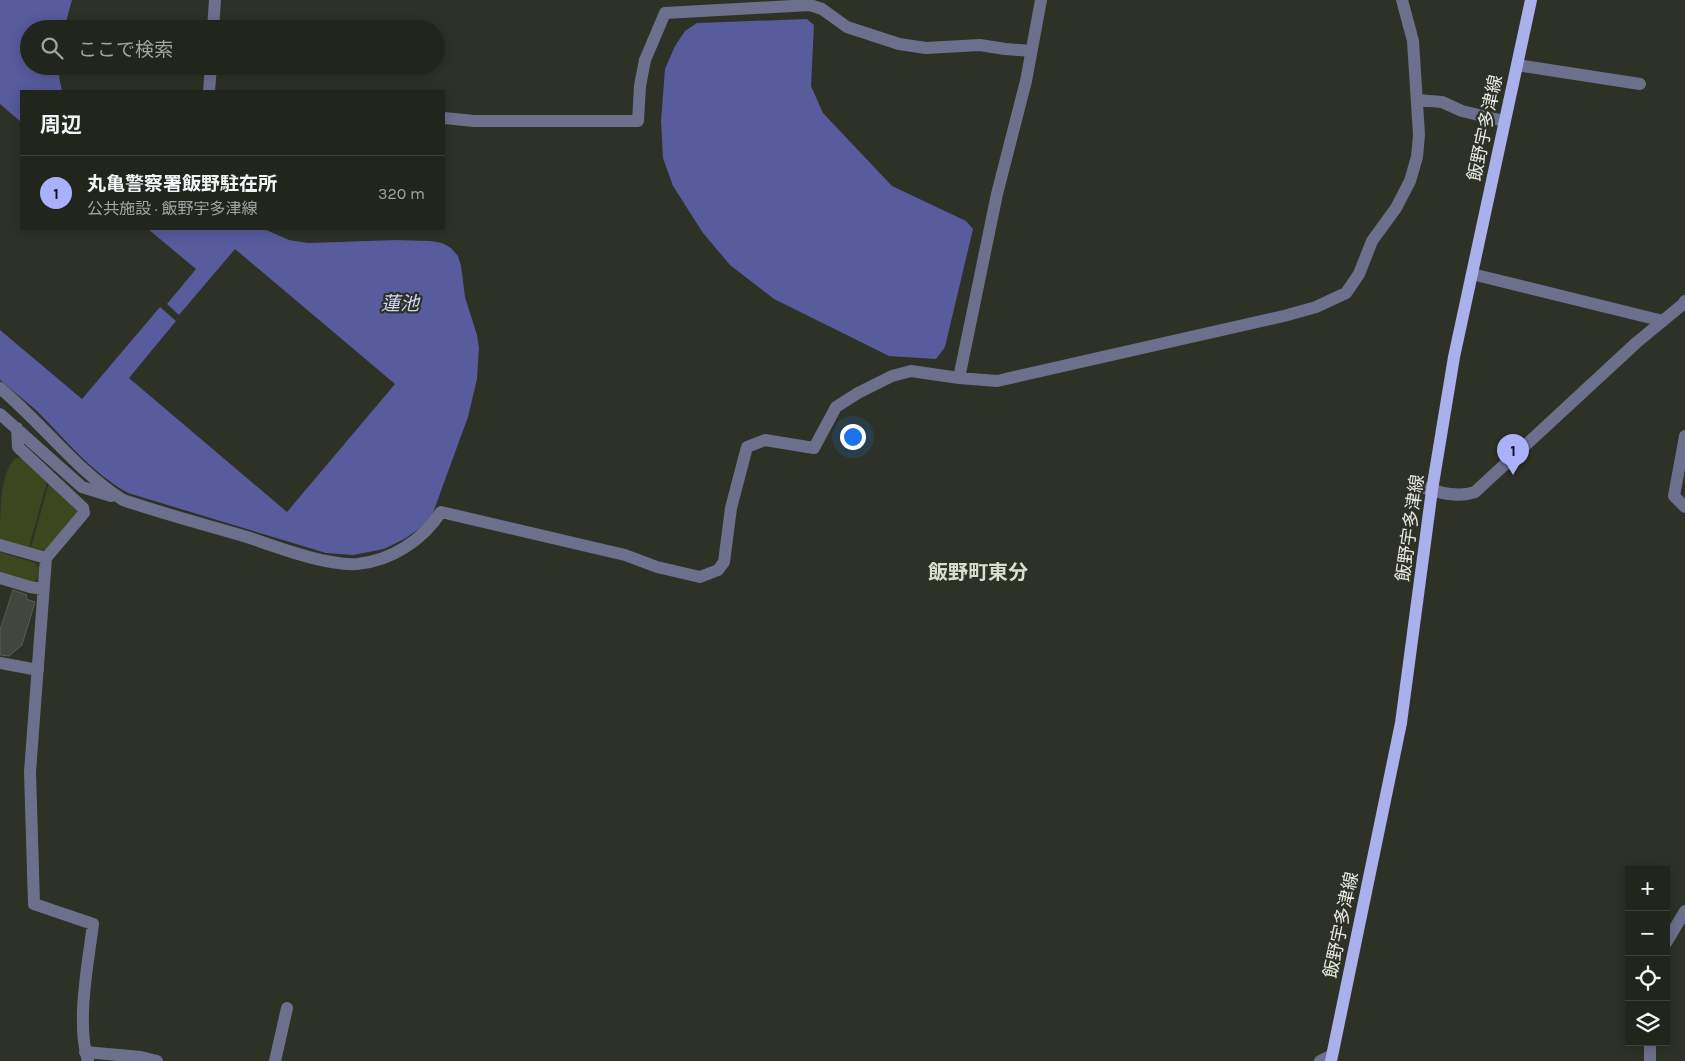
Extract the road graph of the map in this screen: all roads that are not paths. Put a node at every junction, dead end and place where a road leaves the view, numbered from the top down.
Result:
1 (215, 0) edge
2 (1041, 0) edge
3 (1402, 0) edge
4 (1531, 0) edge
5 (214, 20) edge
6 (1031, 51) junction
7 (1517, 65) junction
8 (210, 75) edge
9 (1640, 84) dead end
10 (209, 90) edge
11 (1417, 100) junction
12 (445, 118) edge
13 (1504, 121) junction
14 (1472, 274) junction
15 (1684, 304) edge
16 (1663, 321) junction
17 (959, 378) junction
18 (0, 388) edge
19 (0, 414) edge
20 (17, 428) junction
21 (1685, 436) edge
22 (1427, 488) junction
23 (123, 500) junction
24 (1685, 507) edge
25 (0, 545) edge
26 (46, 558) junction
27 (0, 578) edge
28 (42, 589) junction
29 (0, 663) edge
30 (38, 670) junction
31 (1685, 912) edge
32 (1670, 936) edge
33 (286, 1008) dead end
34 (1650, 1046) edge
35 (86, 1057) edge
36 (1331, 1058) edge
37 (157, 1061) edge
38 (275, 1061) edge
39 (1320, 1061) edge
40 (1650, 1061) edge

1 - 5 street
2 - 6 street
3 - 11 street
4 - 7 main road, 飯野宇多津線
6 - 12 street
6 - 17 street
7 - 9 street
7 - 13 main road, 飯野宇多津線
8 - 10 street
11 - 13 street
11 - 17 street
13 - 14 main road, 飯野宇多津線
14 - 16 street
14 - 22 main road, 飯野宇多津線
15 - 16 street
16 - 22 street
17 - 23 street
18 - 23 street
19 - 20 street
20 - 23 street
20 - 26 street
21 - 24 street
22 - 36 main road, 飯野宇多津線
25 - 26 street
26 - 28 street
27 - 28 street
28 - 30 street
29 - 30 street
30 - 35 street
31 - 32 street
33 - 38 street
34 - 40 street
35 - 37 street
36 - 39 street

